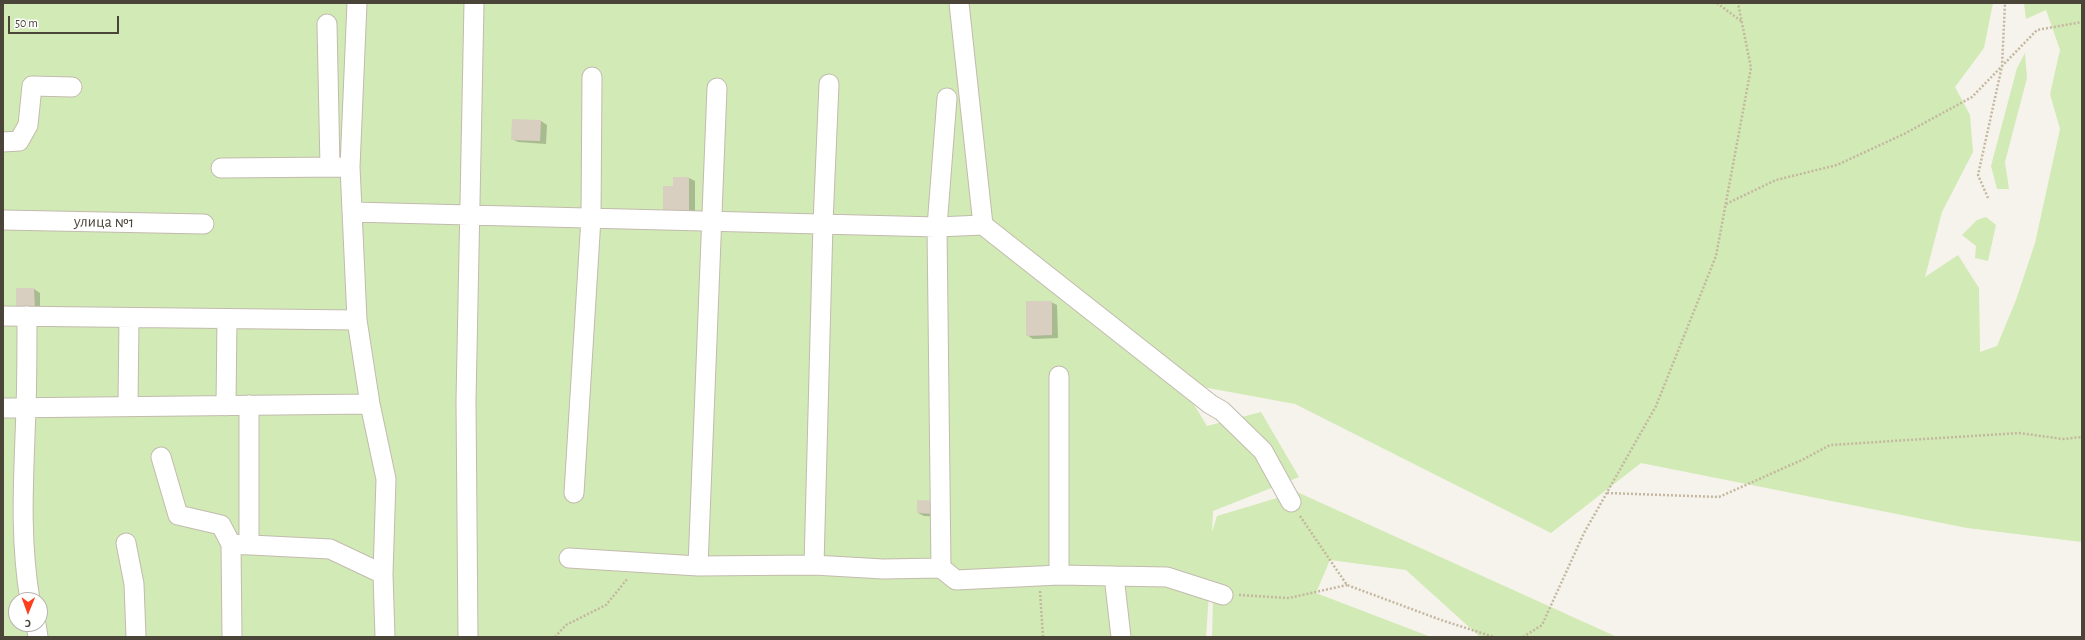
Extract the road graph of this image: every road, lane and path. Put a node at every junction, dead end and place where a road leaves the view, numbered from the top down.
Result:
1 (358, 3) edge
2 (474, 3) edge
3 (959, 3) edge
4 (1717, 3) edge
5 (1738, 3) edge
6 (2005, 3) edge
7 (1742, 21) junction
8 (2082, 22) edge
9 (327, 24) dead end
10 (2002, 66) junction
11 (592, 77) dead end
12 (829, 84) dead end
13 (72, 87) dead end
14 (717, 88) dead end
15 (947, 98) dead end
16 (3, 142) edge
17 (330, 167) junction
18 (350, 167) junction
19 (221, 168) dead end
20 (1988, 198) dead end
21 (1726, 204) junction
22 (352, 212) junction
23 (470, 215) junction
24 (591, 218) junction
25 (3, 220) edge
26 (711, 220) junction
27 (823, 223) junction
28 (204, 224) dead end
29 (983, 225) junction
30 (937, 227) junction
31 (3, 316) edge
32 (27, 316) junction
33 (129, 318) junction
34 (227, 319) junction
35 (357, 320) junction
36 (1059, 376) dead end
37 (370, 404) junction
38 (249, 405) junction
39 (128, 406) junction
40 (226, 406) junction
41 (26, 407) junction
42 (3, 408) edge
43 (2082, 437) edge
44 (161, 457) dead end
45 (574, 492) dead end
46 (1607, 493) junction
47 (1291, 502) joint
48 (126, 543) dead end
49 (240, 543) junction
50 (569, 558) dead end
51 (652, 563) junction
52 (814, 565) junction
53 (698, 566) junction
54 (941, 568) junction
55 (383, 574) junction
56 (1059, 575) junction
57 (1114, 576) junction
58 (1039, 577) junction
59 (1346, 584) junction
60 (29, 592) edge
61 (1223, 594) joint
62 (136, 637) edge
63 (232, 637) edge
64 (385, 637) edge
65 (468, 637) edge
66 (554, 637) edge
67 (1043, 637) edge
68 (1121, 637) edge
69 (1494, 637) edge
70 (1523, 637) edge

1 - 18 street
2 - 23 street
3 - 29 street
4 - 7 path
5 - 7 path
6 - 10 path
7 - 21 path
8 - 10 path
9 - 17 street
10 - 20 path
10 - 21 path
11 - 24 street
12 - 27 street
13 - 16 street
14 - 26 street
15 - 30 street
17 - 18 street
17 - 19 street
18 - 22 street
21 - 46 path
22 - 23 street
22 - 35 street
23 - 24 street
23 - 65 street
24 - 26 street
24 - 45 street
25 - 28 street, улица №1
26 - 27 street
26 - 53 street
27 - 30 street
27 - 52 street
29 - 30 street
29 - 47 street
30 - 54 street
31 - 32 street
32 - 33 street
32 - 41 street
33 - 34 street
33 - 39 street
34 - 35 street
34 - 40 street
35 - 37 street
36 - 56 street
37 - 38 street
37 - 55 street
38 - 40 street
38 - 49 street
39 - 40 street
39 - 41 street
41 - 42 street
41 - 60 street
43 - 46 path
44 - 49 street
46 - 70 path
47 - 59 path
48 - 62 street
49 - 55 street
49 - 63 street
50 - 51 street
51 - 53 street
51 - 66 path
52 - 53 street
52 - 54 street
54 - 58 street
55 - 64 street
56 - 57 street
56 - 58 street
57 - 61 street
57 - 68 street
58 - 67 path
59 - 61 path
59 - 69 path

